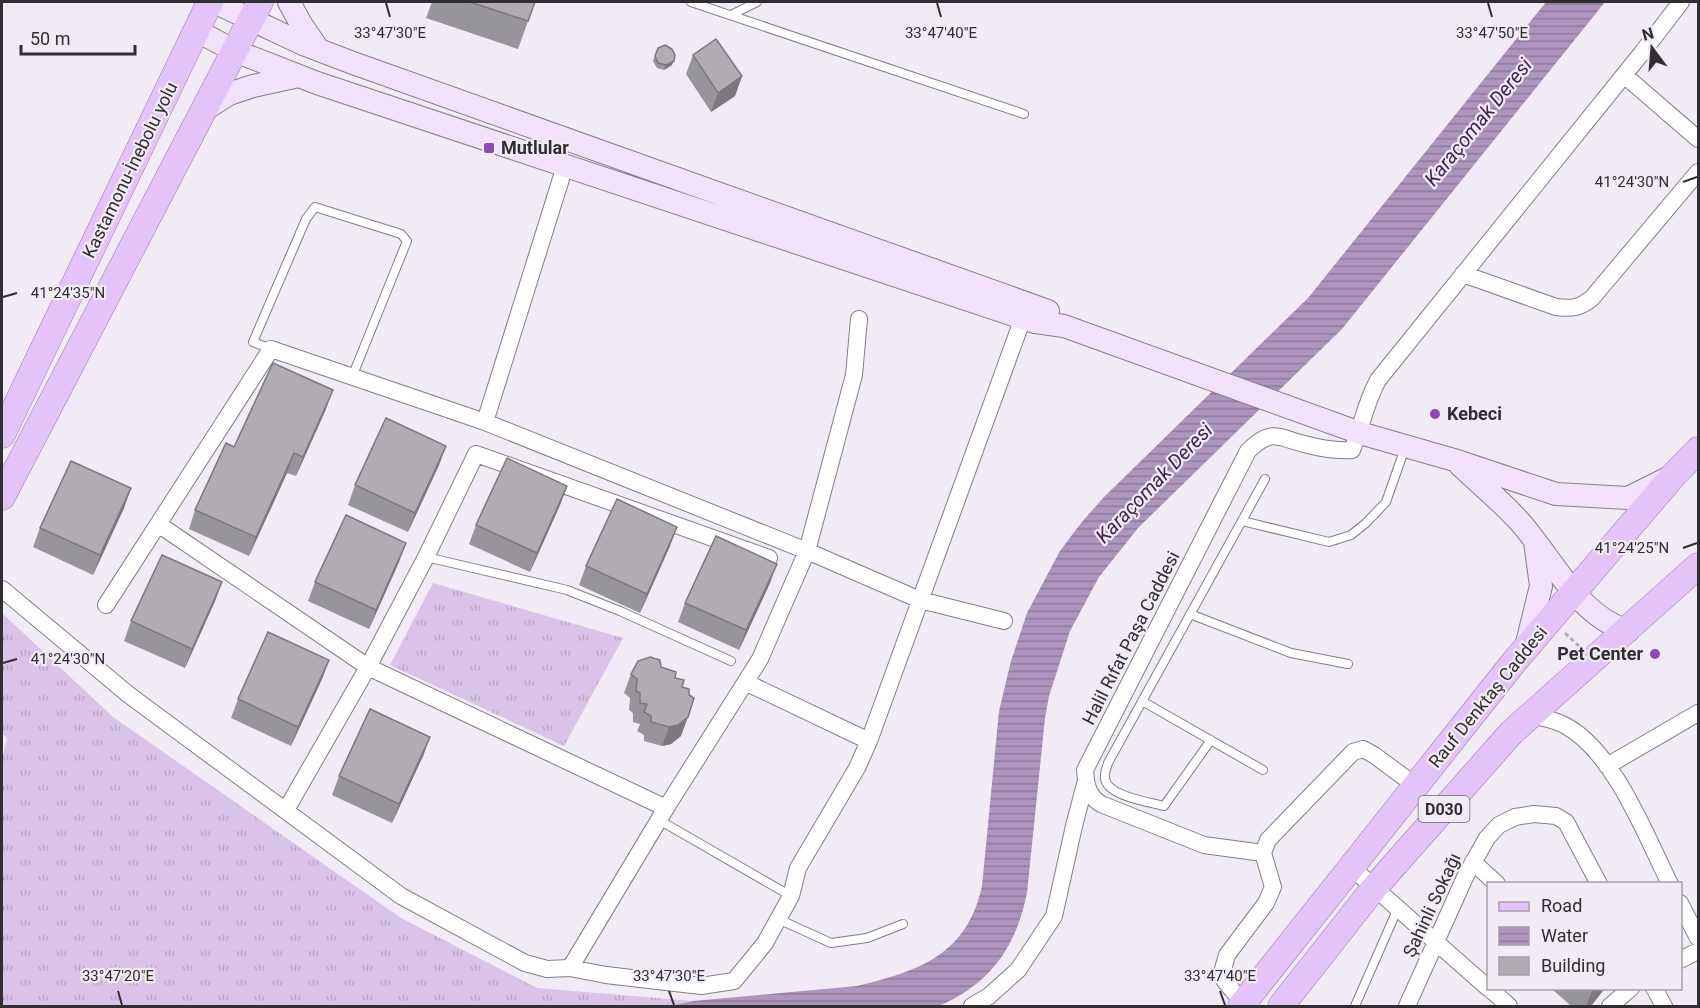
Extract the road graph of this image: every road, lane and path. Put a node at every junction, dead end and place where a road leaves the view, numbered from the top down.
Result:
1 (212, 2) edge
2 (289, 2) edge
3 (691, 2) edge
4 (757, 2) edge
5 (1681, 2) edge
6 (256, 10) edge
7 (731, 15) junction
8 (197, 31) junction
9 (318, 49) junction
10 (235, 51) junction
11 (1624, 75) junction
12 (299, 76) junction
13 (204, 110) junction
14 (1024, 114) dead end
15 (1698, 139) edge
16 (565, 166) junction
17 (1698, 172) edge
18 (1463, 274) junction
19 (1023, 318) junction
20 (859, 320) dead end
21 (1064, 326) junction
22 (271, 349) junction
23 (352, 377) junction
24 (485, 422) junction
25 (1360, 433) junction
26 (2, 435) edge
27 (1405, 447) junction
28 (1698, 450) edge
29 (1454, 460) junction
30 (1673, 476) junction
31 (1265, 479) dead end
32 (2, 497) edge
33 (1242, 521) junction
34 (158, 524) junction
35 (1534, 540) junction
36 (807, 551) junction
37 (426, 557) junction
38 (769, 558) edge
39 (1698, 566) edge
40 (2, 589) edge
41 (1575, 592) junction
42 (920, 600) junction
43 (106, 605) dead end
44 (1190, 614) junction
45 (1004, 621) dead end
46 (1628, 631) junction
47 (1525, 650) junction
48 (731, 661) dead end
49 (1348, 664) dead end
50 (368, 667) junction
51 (747, 683) junction
52 (1142, 701) junction
53 (1698, 713) edge
54 (1531, 715) junction
55 (1210, 740) junction
56 (869, 741) junction
57 (1607, 766) junction
58 (1263, 770) dead end
59 (1086, 784) junction
60 (1416, 786) junction
61 (286, 810) junction
62 (663, 814) junction
63 (1263, 853) junction
64 (1473, 862) junction
65 (1352, 867) junction
66 (1495, 882) edge
67 (1598, 882) edge
68 (1669, 882) edge
69 (1374, 888) junction
70 (791, 896) junction
71 (1682, 907) edge
72 (1398, 908) junction
73 (778, 919) junction
74 (903, 924) dead end
75 (1698, 938) edge
76 (1436, 940) junction
77 (1698, 951) edge
78 (1682, 959) edge
79 (570, 968) junction
80 (1487, 986) edge
81 (1491, 990) edge
82 (1655, 990) edge
83 (1242, 1005) edge
84 (972, 1006) edge
85 (1281, 1006) edge
86 (1355, 1006) edge
87 (1407, 1006) edge
88 (1509, 1006) edge
89 (1664, 1006) edge

1 - 6 main road
1 - 8 main road, Kastamonu-İnebolu yolu
2 - 9 main road
3 - 7 lane
4 - 7 lane
5 - 11 street
6 - 9 main road
6 - 10 main road
7 - 14 lane
8 - 10 main road
8 - 26 main road, Kastamonu-İnebolu yolu
9 - 21 main road
10 - 12 main road
10 - 13 main road
11 - 15 street
11 - 18 street
12 - 13 main road
12 - 16 main road
13 - 32 main road
16 - 19 main road
16 - 24 street
17 - 18 street
18 - 25 street
19 - 21 main road
19 - 42 street
20 - 36 street
21 - 25 main road
22 - 23 street
22 - 23 lane
22 - 34 street
23 - 24 street
24 - 36 street
25 - 27 main road
25 - 59 street, Halil Rıfat Paşa Caddesi
27 - 29 main road
27 - 33 lane
28 - 30 main road, Rauf Denktaş Caddesi
29 - 30 main road
29 - 35 main road
30 - 41 main road, Rauf Denktaş Caddesi
31 - 33 lane, Halil Rıfat Paşa Caddesi
33 - 44 lane, Halil Rıfat Paşa Caddesi
34 - 43 street
34 - 50 street
35 - 41 main road
35 - 47 main road
36 - 42 street
36 - 51 street
37 - 38 street
37 - 48 lane
37 - 50 street
39 - 46 main road, Rauf Denktaş Caddesi / D030
40 - 61 street
41 - 46 main road
41 - 47 main road, Rauf Denktaş Caddesi
42 - 45 street
42 - 56 street
44 - 49 lane
44 - 52 lane, Halil Rıfat Paşa Caddesi
46 - 54 main road, Rauf Denktaş Caddesi / D030
47 - 60 main road, Rauf Denktaş Caddesi
50 - 61 street
50 - 62 street
51 - 56 street
51 - 62 street
52 - 55 lane
52 - 55 lane, Halil Rıfat Paşa Caddesi
53 - 57 street
54 - 57 street
54 - 69 main road, Rauf Denktaş Caddesi / D030
55 - 58 lane
56 - 70 street
57 - 68 street
59 - 63 street
59 - 84 street
60 - 63 street
60 - 65 main road, Rauf Denktaş Caddesi
61 - 79 street
62 - 70 lane
62 - 79 street
63 - 83 street
64 - 66 street
64 - 67 street, Şahinli Sokağı
64 - 76 street, Şahinli Sokağı
65 - 69 street
65 - 83 main road, Rauf Denktaş Caddesi
69 - 72 street
69 - 85 main road, Rauf Denktaş Caddesi / D030
70 - 73 street
71 - 75 street
72 - 76 street
72 - 86 lane
73 - 74 lane
73 - 79 street
76 - 80 street
76 - 87 street, Şahinli Sokağı
77 - 78 street
81 - 88 street
82 - 89 street

